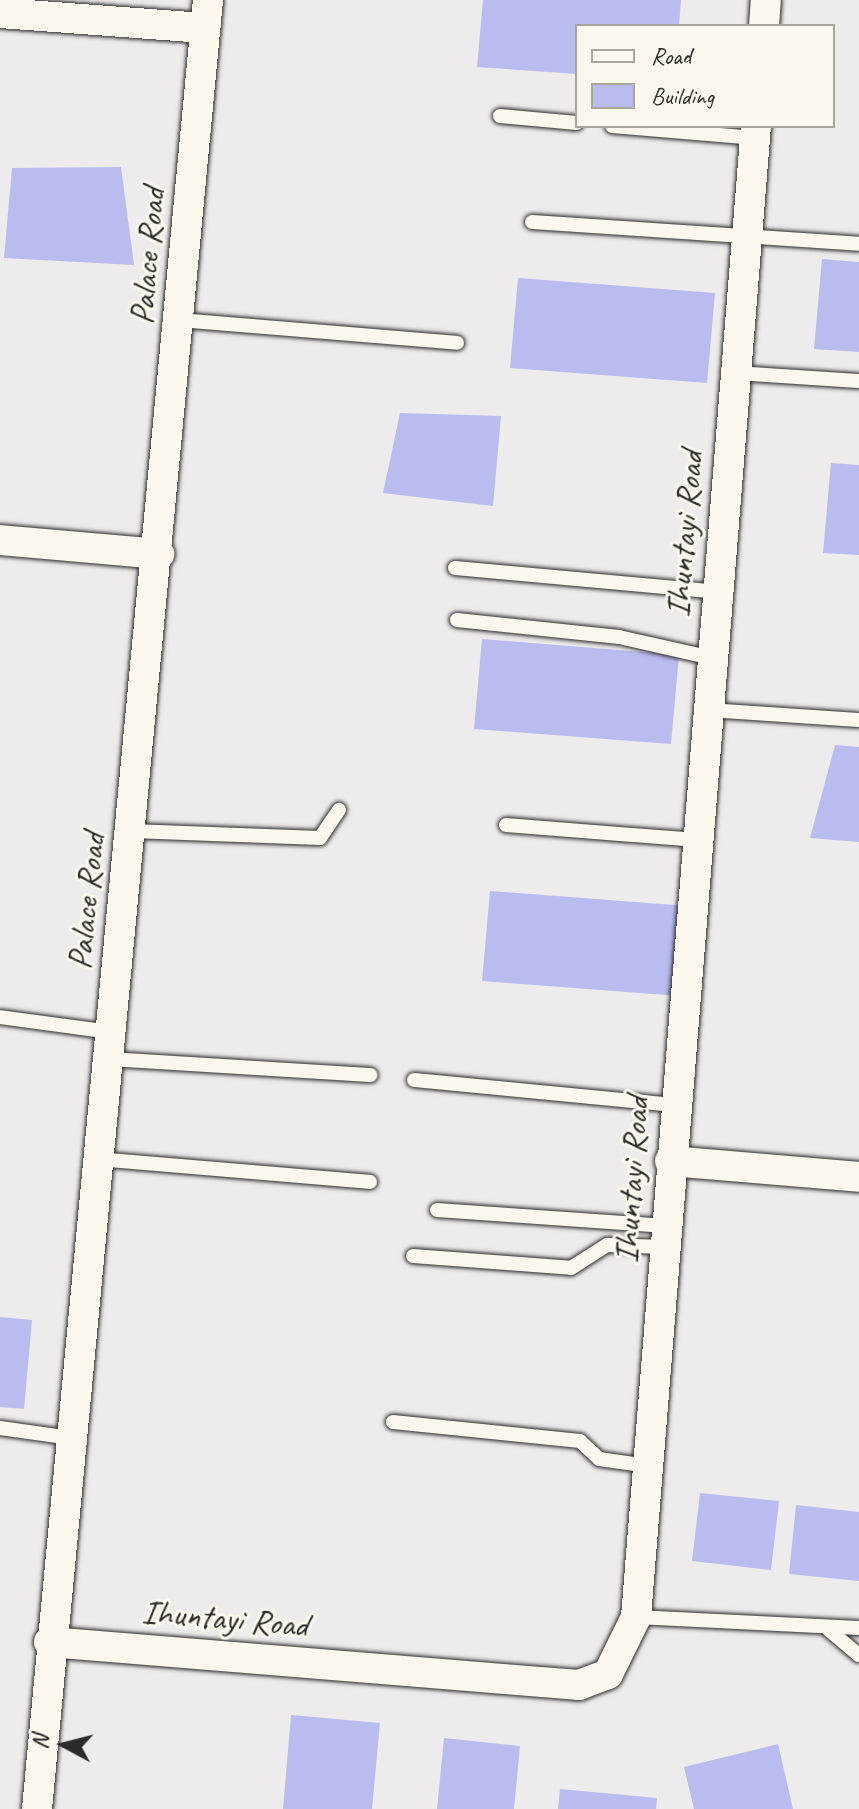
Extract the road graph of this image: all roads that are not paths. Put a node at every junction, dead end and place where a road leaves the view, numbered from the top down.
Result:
1 (766, 0) edge
2 (0, 13) edge
3 (207, 14) edge
4 (764, 24) edge
5 (500, 116) dead end
6 (575, 123) edge
7 (660, 128) edge
8 (755, 132) edge
9 (532, 222) dead end
10 (746, 239) junction
11 (859, 244) edge
12 (180, 320) junction
13 (457, 343) dead end
14 (735, 373) junction
15 (859, 381) edge
16 (0, 540) edge
17 (159, 554) junction
18 (455, 568) dead end
19 (717, 592) junction
20 (457, 620) dead end
21 (712, 658) junction
22 (706, 710) junction
23 (859, 720) edge
24 (339, 810) dead end
25 (506, 825) dead end
26 (131, 831) junction
27 (697, 840) junction
28 (0, 1017) edge
29 (109, 1046) junction
30 (371, 1075) dead end
31 (414, 1080) dead end
32 (675, 1105) junction
33 (98, 1159) junction
34 (670, 1161) junction
35 (859, 1177) edge
36 (370, 1182) dead end
37 (437, 1210) dead end
38 (665, 1237) junction
39 (413, 1256) dead end
40 (393, 1422) dead end
41 (0, 1428) edge
42 (71, 1438) junction
43 (648, 1466) junction
44 (636, 1617) junction
45 (859, 1628) edge
46 (829, 1630) junction
47 (49, 1642) junction
48 (859, 1655) edge
49 (37, 1809) edge

1 - 4 street
2 - 3 street
3 - 12 street, Palace Road
5 - 6 lane
7 - 8 lane
8 - 10 street, Ihuntayi Road
9 - 10 lane
10 - 11 lane
10 - 14 street, Ihuntayi Road
12 - 13 lane
12 - 17 street, Palace Road
14 - 15 lane
14 - 19 street, Ihuntayi Road
16 - 17 street
17 - 26 street, Palace Road
18 - 19 lane
19 - 21 street, Ihuntayi Road
20 - 21 lane
21 - 22 street, Ihuntayi Road
22 - 23 lane
22 - 27 street, Ihuntayi Road
24 - 26 lane
25 - 27 lane
26 - 29 street, Palace Road
27 - 32 street, Ihuntayi Road
28 - 29 lane
29 - 30 lane
29 - 33 street, Palace Road
31 - 32 lane
32 - 34 street, Ihuntayi Road
33 - 36 lane
33 - 42 street, Palace Road
34 - 35 street
34 - 38 street, Ihuntayi Road
37 - 38 lane
38 - 39 lane
38 - 43 street, Ihuntayi Road
40 - 43 lane
41 - 42 lane
42 - 47 street, Palace Road
43 - 44 street, Ihuntayi Road
44 - 46 lane
44 - 47 street, Ihuntayi Road
45 - 46 lane
46 - 48 lane
47 - 49 street, Palace Road

